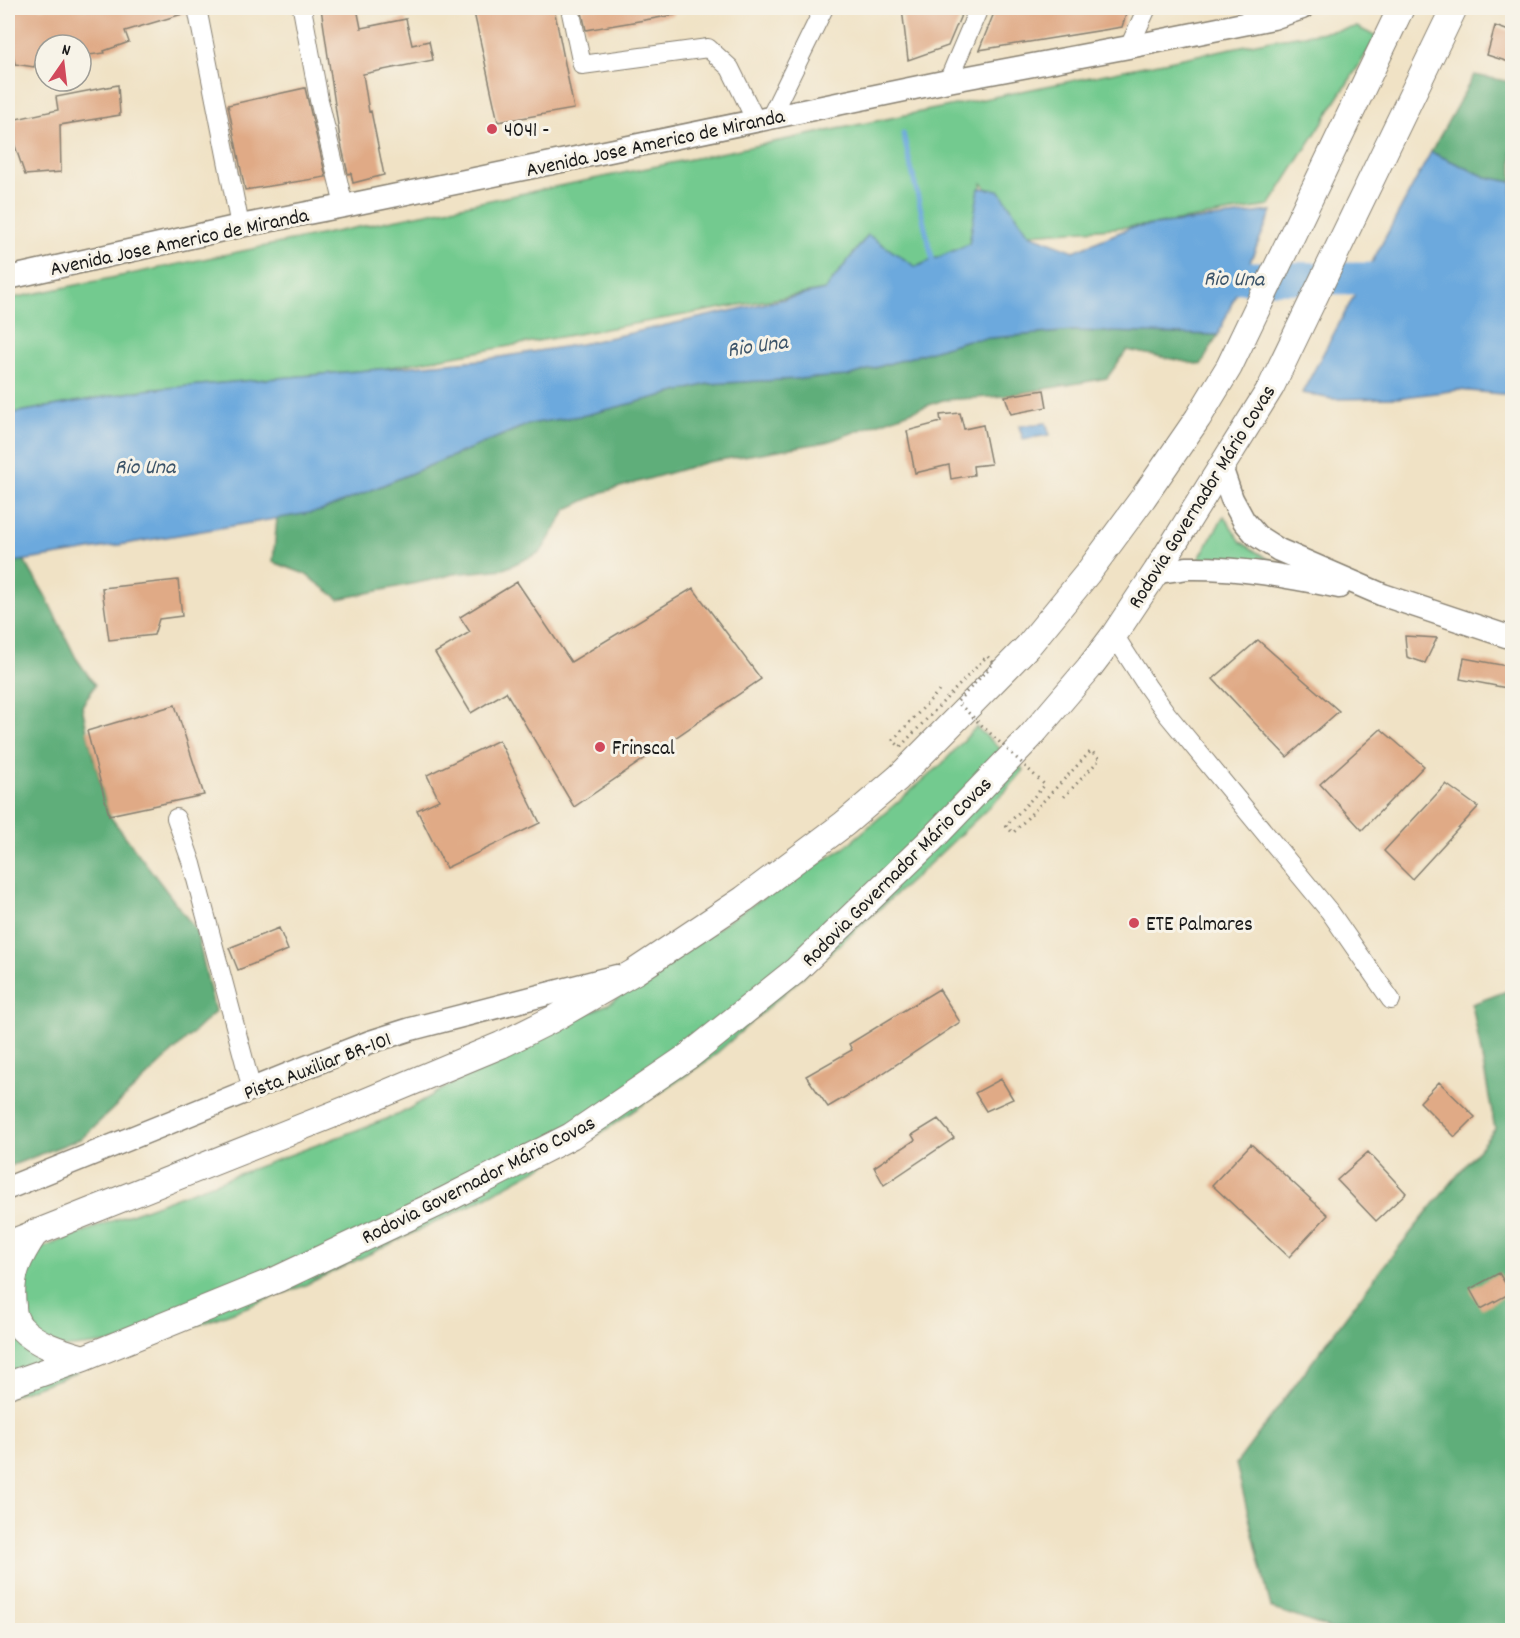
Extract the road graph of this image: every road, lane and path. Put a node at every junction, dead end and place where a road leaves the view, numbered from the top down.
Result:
1 (197, 8) edge
2 (302, 8) edge
3 (570, 8) edge
4 (824, 8) edge
5 (979, 8) edge
6 (1148, 8) edge
7 (1302, 8) edge
8 (1401, 8) edge
9 (1454, 8) edge
10 (1129, 47) junction
11 (948, 81) junction
12 (763, 120) junction
13 (344, 206) junction
14 (240, 226) junction
15 (8, 278) edge
16 (1221, 467) junction
17 (1156, 572) junction
18 (1383, 596) junction
19 (1114, 635) junction
20 (1512, 638) edge
21 (939, 692) dead end
22 (1061, 800) dead end
23 (176, 818) dead end
24 (636, 971) junction
25 (1391, 1000) dead end
26 (252, 1090) junction
27 (8, 1188) edge
28 (36, 1232) junction
29 (8, 1244) edge
30 (84, 1358) junction
31 (8, 1386) edge

1 - 14 street
2 - 13 street
3 - 12 street
4 - 12 street
5 - 11 street
6 - 10 street
7 - 10 main road, Avenida Jose Americo de Miranda
8 - 24 highway, Rodovia Governador Mário Covas
9 - 16 highway, Rodovia Governador Mário Covas
10 - 11 main road, Avenida Jose Americo de Miranda
11 - 12 main road, Avenida Jose Americo de Miranda
12 - 13 main road, Avenida Jose Americo de Miranda
13 - 14 main road, Avenida Jose Americo de Miranda
14 - 15 main road, Avenida Jose Americo de Miranda
16 - 17 highway, Rodovia Governador Mário Covas
16 - 18 main road
17 - 18 main road
17 - 19 highway, Rodovia Governador Mário Covas
18 - 20 main road
19 - 25 street
19 - 30 highway, Rodovia Governador Mário Covas
21 - 22 path, bridge
23 - 26 street
24 - 26 main road, Pista Auxiliar BR-101
24 - 28 highway, Rodovia Governador Mário Covas
26 - 27 main road, Pista Auxiliar BR-101
28 - 29 highway, Rodovia Governador Mário Covas
28 - 30 highway
30 - 31 highway, Rodovia Governador Mário Covas

